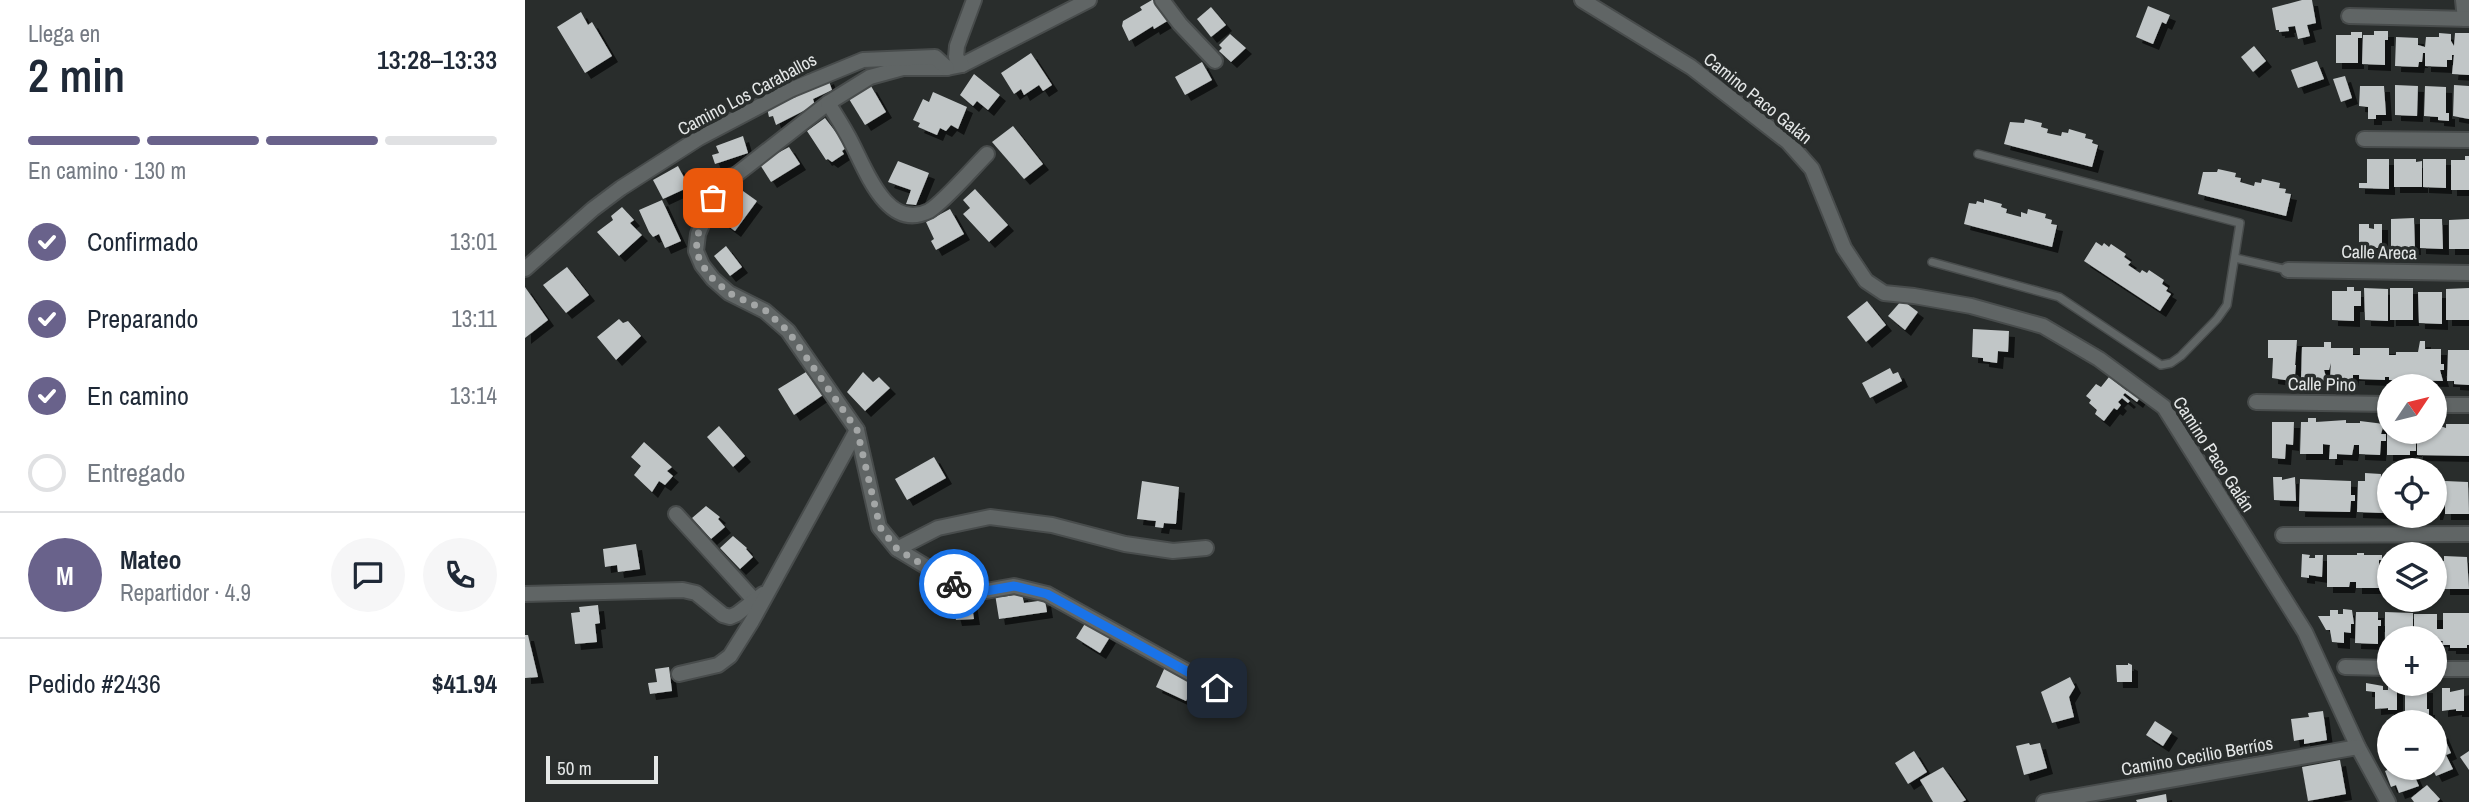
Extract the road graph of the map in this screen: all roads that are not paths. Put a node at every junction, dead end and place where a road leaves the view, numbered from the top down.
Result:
1 (974, 0) edge
2 (1089, 0) edge
3 (1161, 0) edge
4 (1582, 0) edge
5 (2463, 0) edge
6 (2350, 16) dead end
7 (2467, 19) edge
8 (1215, 61) dead end
9 (962, 65) junction
10 (947, 68) junction
11 (828, 103) junction
12 (2364, 139) dead end
13 (2469, 140) edge
14 (987, 154) dead end
15 (1977, 154) dead end
16 (2235, 258) junction
17 (1932, 262) dead end
18 (525, 269) edge
19 (2288, 270) joint
20 (2469, 273) edge
21 (2256, 402) dead end
22 (2377, 404) edge
23 (2447, 405) edge
24 (2469, 405) edge
25 (857, 430) junction
26 (676, 514) dead end
27 (2469, 534) edge
28 (2283, 535) dead end
29 (1206, 548) dead end
30 (897, 549) junction
31 (768, 590) junction
32 (525, 594) edge
33 (755, 601) junction
34 (2345, 667) dead end
35 (2377, 668) edge
36 (2447, 669) edge
37 (2469, 669) edge
38 (679, 674) dead end
39 (1217, 688) dead end
40 (2358, 747) junction
41 (2044, 802) edge
42 (2388, 802) edge

1 - 9 street
2 - 9 street, Camino Los Caraballos
3 - 8 street
4 - 40 street, Camino Paco Galán
5 - 7 street
6 - 7 street
9 - 10 street, Camino Los Caraballos
10 - 11 street
10 - 18 street, Camino Los Caraballos
11 - 14 street
11 - 25 street
12 - 13 street
15 - 16 lane
16 - 17 lane
16 - 19 lane
19 - 20 street, Calle Areca
21 - 22 street, Calle Pino
23 - 24 street
25 - 30 street
25 - 31 street
26 - 33 street
27 - 28 street
29 - 30 street
30 - 39 street
31 - 33 street
31 - 38 street
32 - 33 street
34 - 35 street
36 - 37 street
40 - 41 street, Camino Cecilio Berríos
40 - 42 street, Camino Paco Galán

